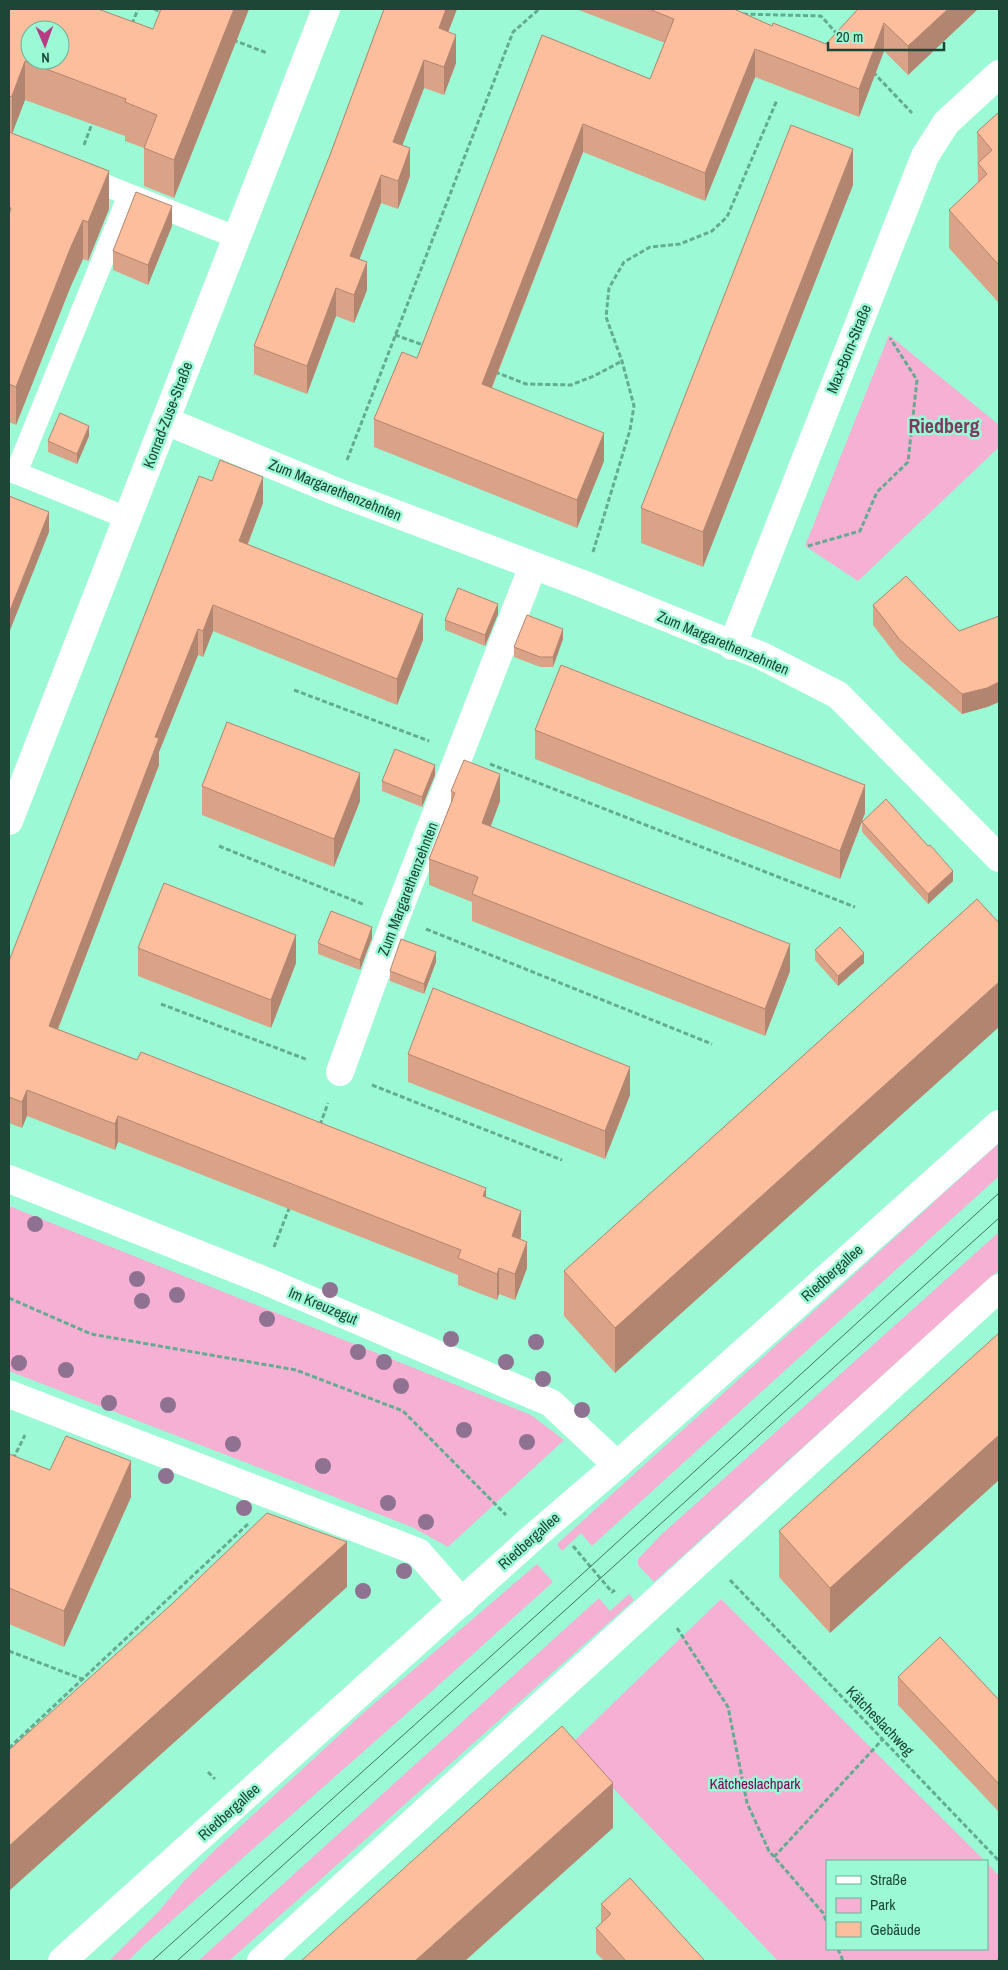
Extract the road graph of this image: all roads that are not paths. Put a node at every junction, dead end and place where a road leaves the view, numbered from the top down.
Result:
1 (326, 9) edge
2 (999, 74) edge
3 (69, 172) edge
4 (129, 195) junction
5 (238, 238) junction
6 (166, 421) junction
7 (12, 472) edge
8 (128, 518) junction
9 (533, 566) junction
10 (732, 646) junction
11 (9, 822) edge
12 (999, 858) edge
13 (340, 1072) road end
14 (999, 1124) edge
15 (9, 1179) edge
16 (999, 1288) edge
17 (9, 1394) edge
18 (617, 1465) junction
19 (462, 1602) junction
20 (62, 1961) edge
21 (261, 1961) edge

1 - 5 street, Konrad-Zuse-Straße
2 - 10 street, Max-Born-Straße
3 - 4 street
4 - 5 street
4 - 7 street
5 - 6 street, Konrad-Zuse-Straße
6 - 8 street, Konrad-Zuse-Straße
6 - 9 street, Zum Margarethenzehnten
7 - 8 street
8 - 11 street, Konrad-Zuse-Straße
9 - 10 street, Zum Margarethenzehnten
9 - 13 street, Zum Margarethenzehnten
10 - 12 street, Zum Margarethenzehnten
14 - 18 street, Riedbergallee
15 - 18 street, Im Kreuzegut
16 - 21 street
17 - 19 street
18 - 19 street, Riedbergallee
19 - 20 street, Riedbergallee

